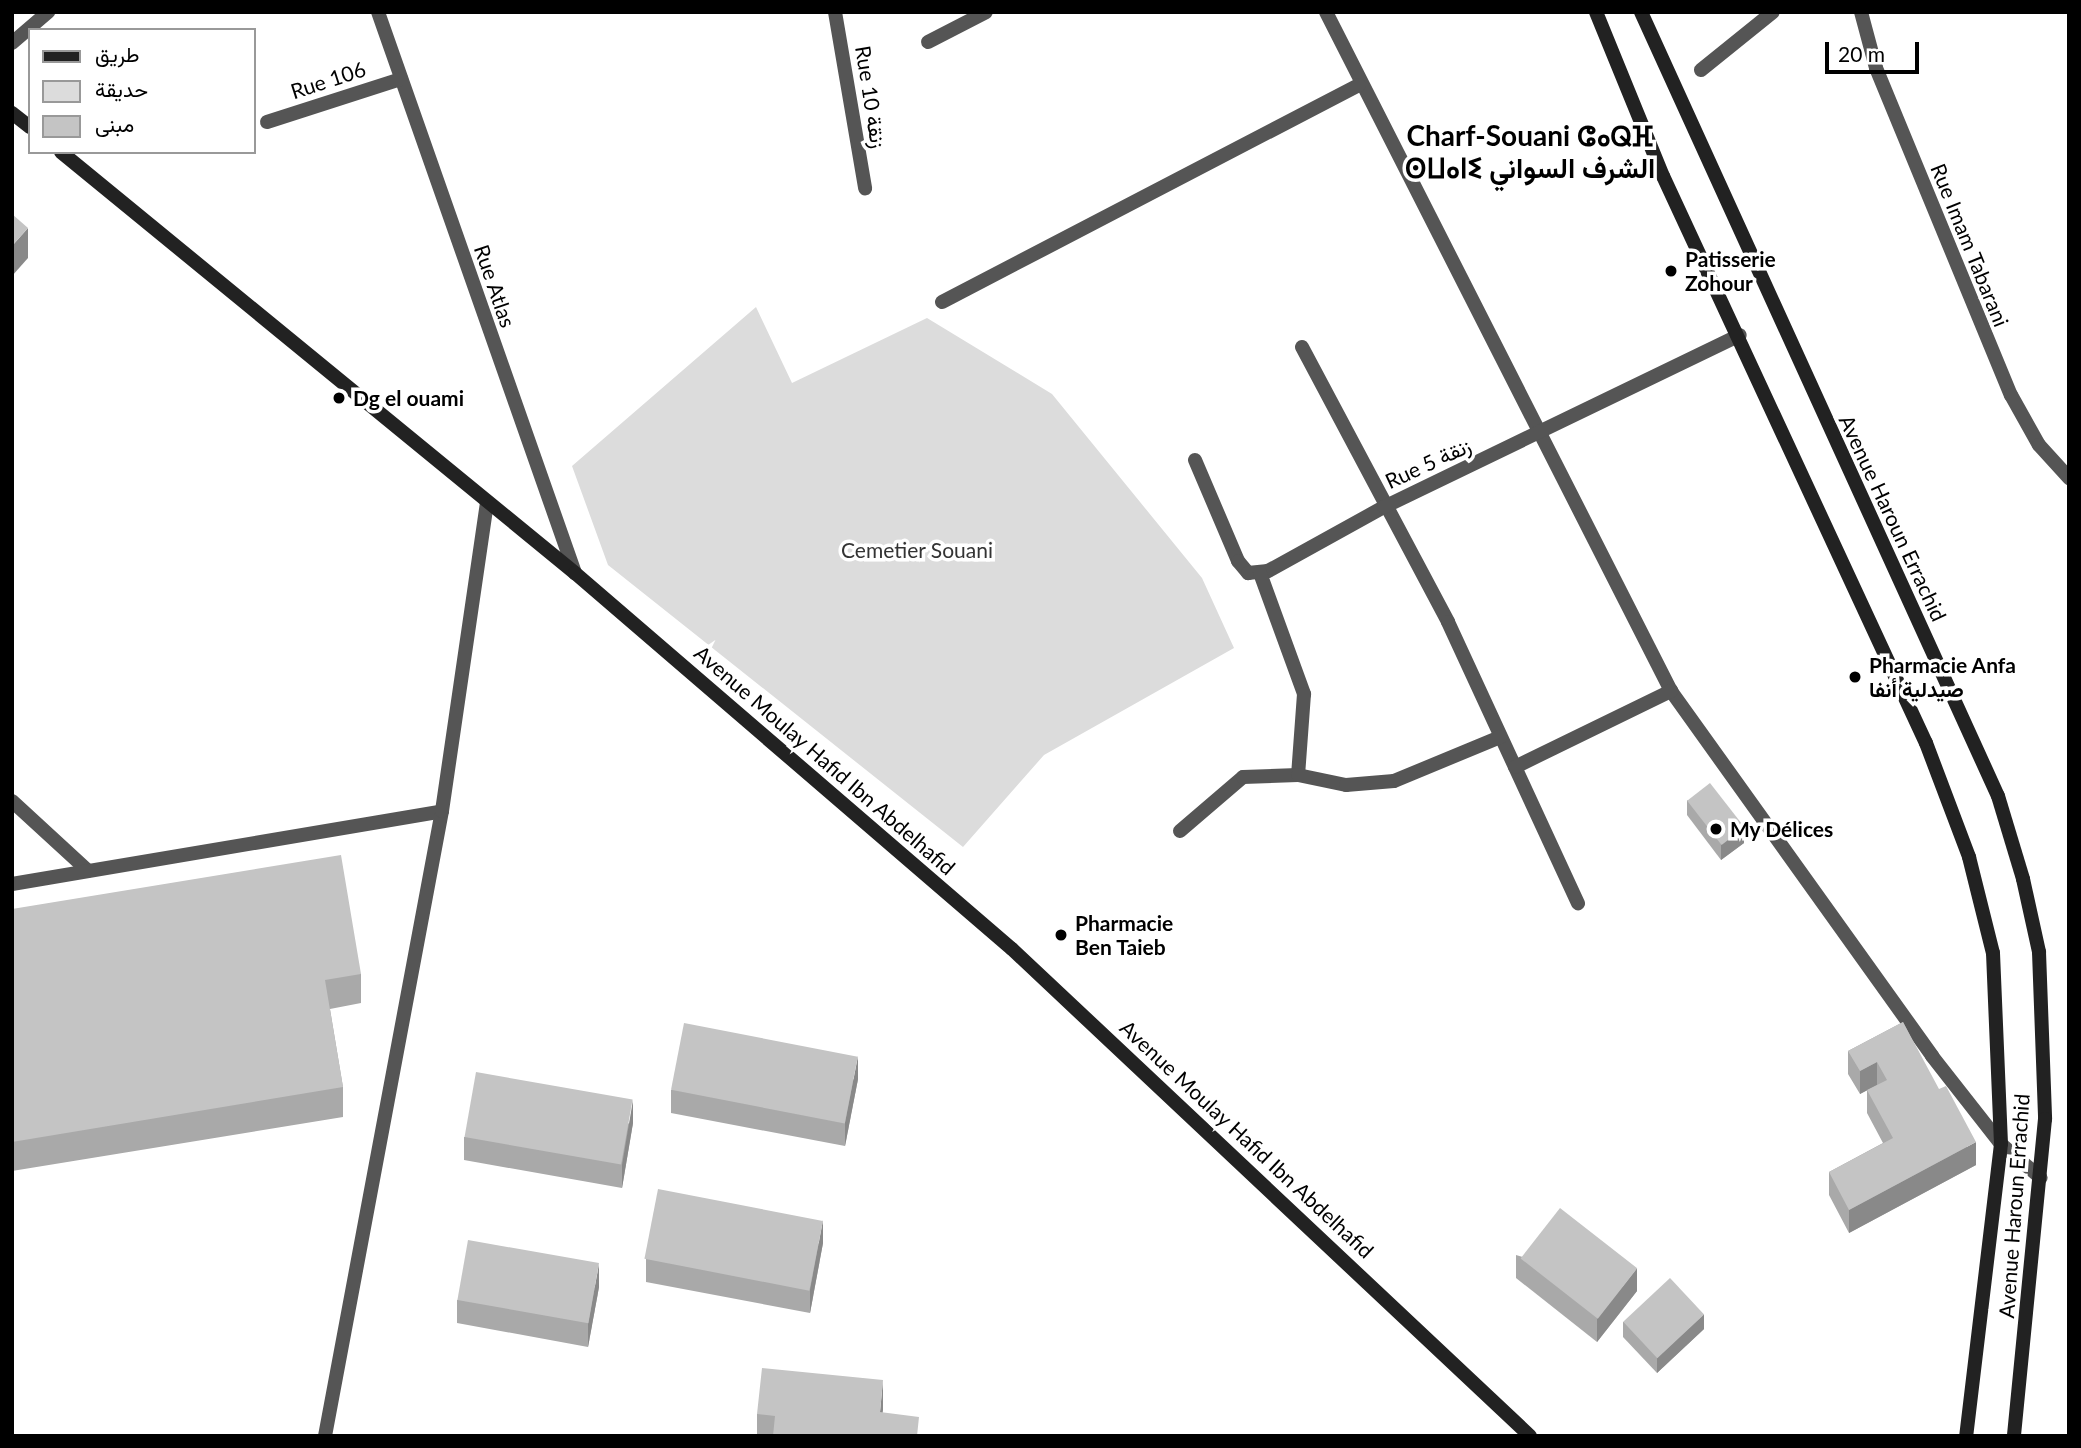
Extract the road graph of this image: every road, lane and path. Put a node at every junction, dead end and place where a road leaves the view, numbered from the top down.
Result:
1 (48, 12) edge
2 (378, 12) edge
3 (835, 12) edge
4 (986, 12) edge
5 (1326, 12) edge
6 (1595, 12) edge
7 (1641, 12) edge
8 (1773, 12) edge
9 (1861, 12) edge
10 (29, 28) edge
11 (28, 29) edge
12 (928, 42) dead end
13 (12, 43) edge
14 (1701, 70) dead end
15 (401, 79) junction
16 (1359, 85) junction
17 (12, 113) edge
18 (267, 122) dead end
19 (28, 125) edge
20 (63, 154) edge
21 (865, 188) dead end
22 (942, 302) dead end
23 (1740, 335) junction
24 (1302, 347) dead end
25 (1539, 433) junction
26 (1195, 460) dead end
27 (2069, 478) edge
28 (487, 505) junction
29 (1384, 507) junction
30 (575, 573) junction
31 (1261, 573) junction
32 (1671, 691) junction
33 (1500, 737) junction
34 (1516, 766) junction
35 (1298, 775) junction
36 (12, 801) edge
37 (442, 811) junction
38 (1180, 831) dead end
39 (88, 871) junction
40 (12, 884) edge
41 (1578, 903) dead end
42 (2001, 1144) junction
43 (2041, 1178) junction
44 (325, 1436) edge
45 (1530, 1436) edge
46 (1966, 1436) edge
47 (2014, 1436) edge

1 - 10 street
2 - 15 street, Rue Atlas
3 - 21 street, Rue 10 زنقة
4 - 12 street
5 - 16 street
6 - 23 main road, Avenue Haroun Errachid
7 - 43 main road, Avenue Haroun Errachid
8 - 14 street
9 - 27 street, Rue Imam Tabarani
11 - 13 street
15 - 18 street, Rue 106
15 - 30 street, Rue Atlas
16 - 22 street
16 - 25 street
17 - 19 main road
20 - 28 main road, Avenue Moulay Hafid Ibn Abdelhafid
23 - 25 street, Rue 5 زنقة
23 - 42 main road, Avenue Haroun Errachid
24 - 29 street
25 - 29 street, Rue 5 زنقة
25 - 32 street
26 - 31 street
28 - 30 main road, Avenue Moulay Hafid Ibn Abdelhafid
28 - 37 street
29 - 31 street, Rue 5 زنقة
29 - 33 street
30 - 45 main road, Avenue Moulay Hafid Ibn Abdelhafid
31 - 35 street
32 - 34 street
32 - 42 street
33 - 34 street
33 - 35 street
34 - 41 street
35 - 38 street
36 - 39 street
37 - 39 street
37 - 44 street
39 - 40 street
42 - 43 street
42 - 46 main road, Avenue Haroun Errachid
43 - 47 main road, Avenue Haroun Errachid

